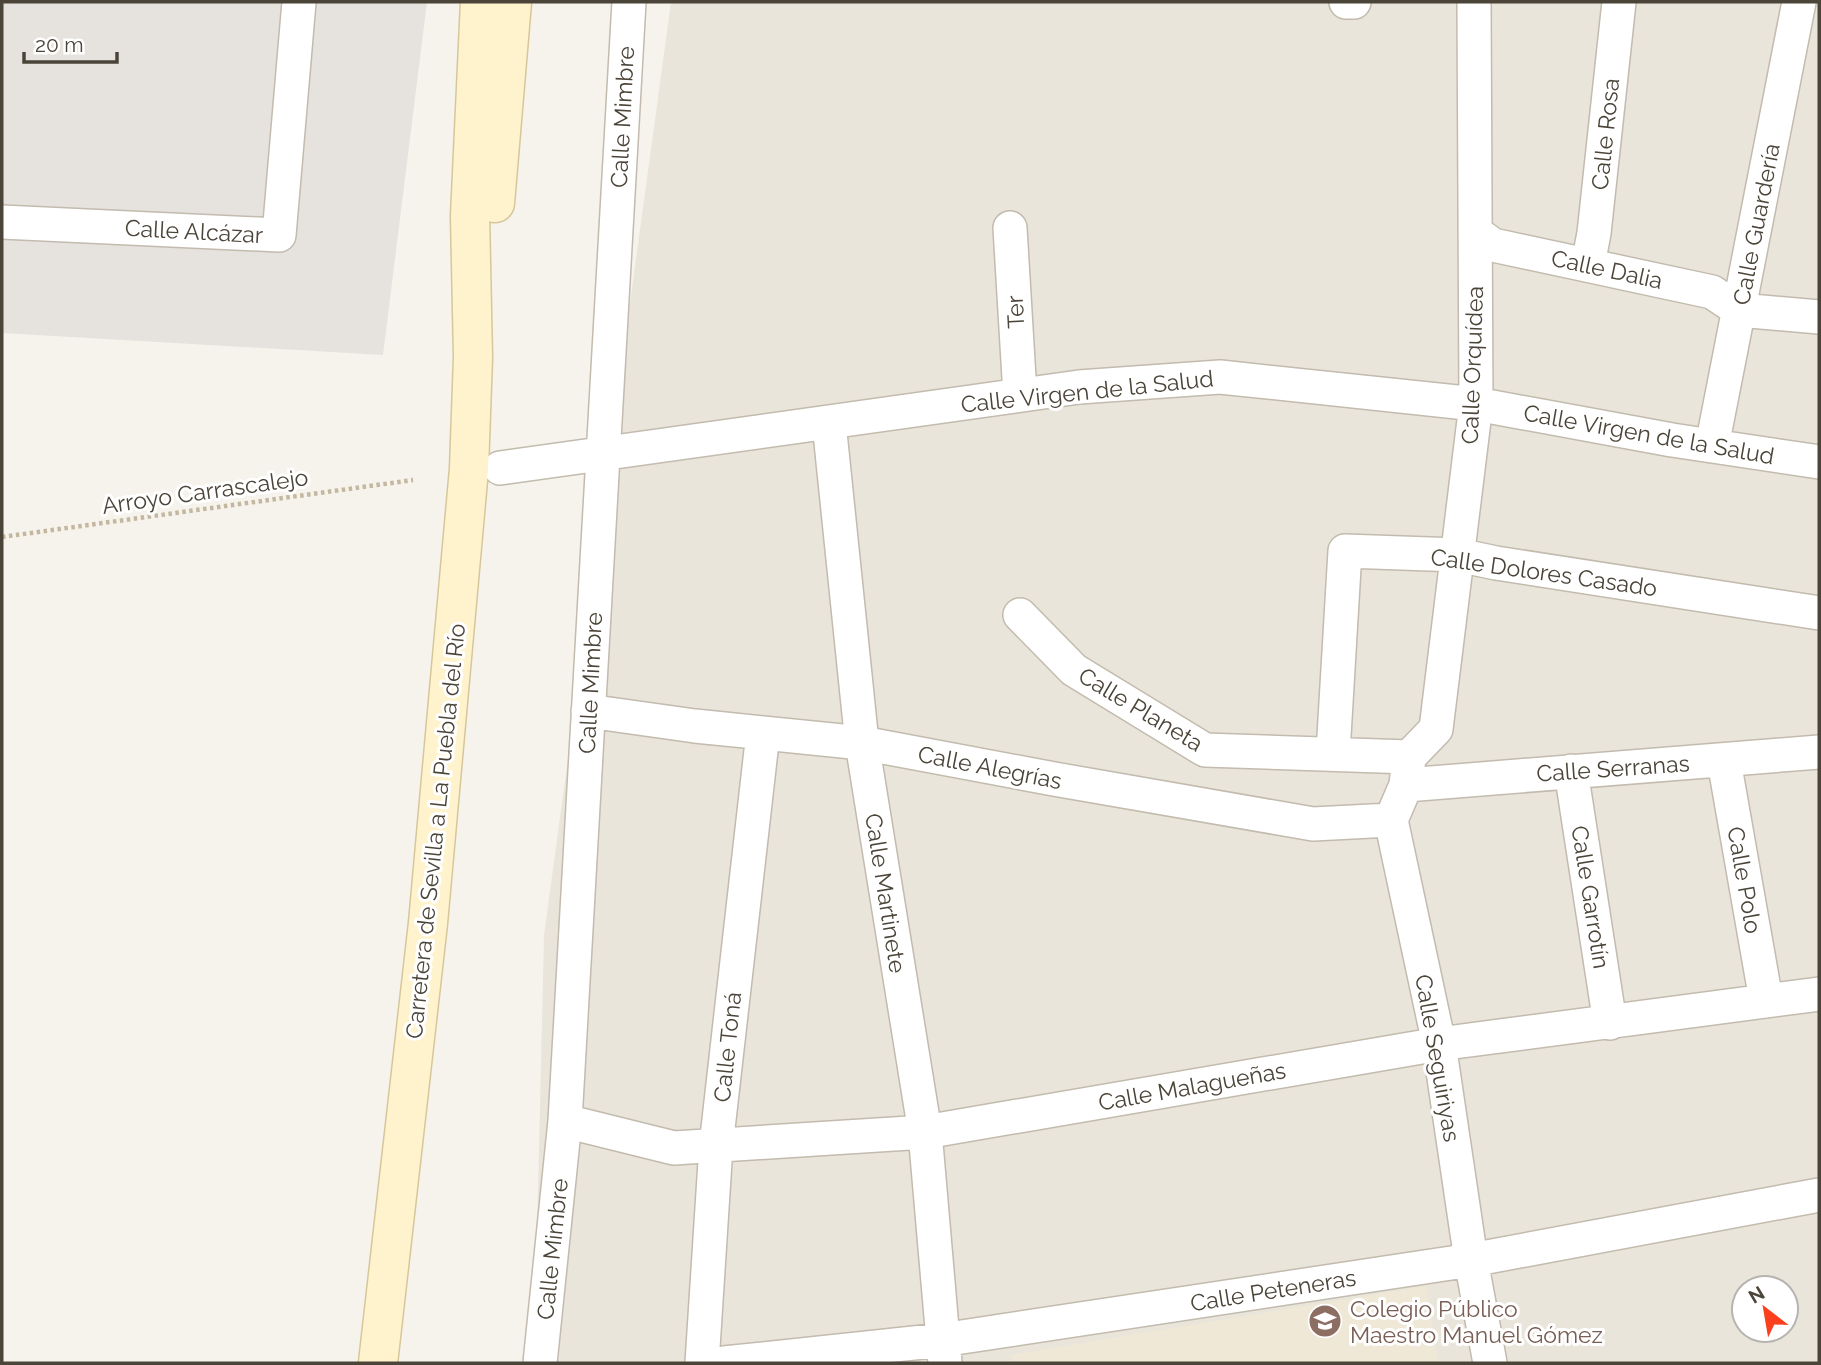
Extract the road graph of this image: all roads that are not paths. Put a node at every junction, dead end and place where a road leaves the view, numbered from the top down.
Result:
1 (299, 2) edge
2 (480, 2) edge
3 (512, 2) edge
4 (629, 2) edge
5 (1346, 2) edge
6 (1354, 2) edge
7 (1474, 2) edge
8 (1619, 2) edge
9 (1799, 2) edge
10 (2, 222) edge
11 (1010, 228) dead end
12 (1475, 232) junction
13 (1588, 265) junction
14 (1739, 310) junction
15 (1819, 317) edge
16 (474, 357) junction
17 (1020, 396) junction
18 (1476, 404) junction
19 (829, 423) junction
20 (1712, 446) junction
21 (603, 454) junction
22 (1819, 462) edge
23 (500, 468) dead end
24 (1458, 555) junction
25 (1819, 612) edge
26 (1020, 615) dead end
27 (588, 710) junction
28 (763, 733) junction
29 (862, 743) junction
30 (1819, 752) edge
31 (1333, 753) junction
32 (1724, 761) junction
33 (1408, 771) junction
34 (1571, 771) junction
35 (1391, 820) junction
36 (1819, 994) edge
37 (1766, 1000) junction
38 (1610, 1023) junction
39 (1438, 1044) junction
40 (565, 1121) junction
41 (925, 1132) junction
42 (716, 1146) junction
43 (1819, 1195) edge
44 (1471, 1259) junction
45 (384, 1304) junction
46 (944, 1352) edge
47 (378, 1363) edge
48 (384, 1363) edge
49 (540, 1363) edge
50 (702, 1363) edge
51 (724, 1363) edge
52 (1490, 1363) edge

1 - 10 street, Calle Alcázar
2 - 16 main road, Carretera de Sevilla a La Puebla del Río
3 - 16 main road, Carretera de Sevilla a La Puebla del Río
4 - 21 street, Calle Mimbre
5 - 6 street
7 - 12 street, Calle Orquídea
8 - 13 street, Calle Rosa
9 - 14 street, Calle Guardería
11 - 17 street, Ter
12 - 13 street, Calle Dalia
12 - 18 street, Calle Orquídea
13 - 14 street, Calle Dalia
14 - 15 street
14 - 20 street, Calle Guardería
16 - 45 main road, Carretera de Sevilla a La Puebla del Río
17 - 18 street, Calle Virgen de la Salud
17 - 19 street, Calle Virgen de la Salud
18 - 20 street, Calle Virgen de la Salud
18 - 24 street, Calle Orquídea
19 - 21 street, Calle Virgen de la Salud
19 - 29 street, Calle Martinete
20 - 22 street, Calle Virgen de la Salud
21 - 23 street, Calle Virgen de la Salud
21 - 27 street, Calle Mimbre
24 - 25 street, Calle Dolores Casado
24 - 31 street, Calle Dolores Casado
24 - 33 street, Calle Orquídea
26 - 31 street, Calle Planeta
27 - 28 street, Calle Alegrías
27 - 40 street, Calle Mimbre
28 - 29 street, Calle Alegrías
28 - 42 street, Calle Toná
29 - 35 street, Calle Alegrías
29 - 41 street, Calle Martinete
30 - 32 street, Calle Serranas
31 - 33 street, Calle Planeta
32 - 34 street, Calle Serranas
32 - 37 street, Calle Polo
33 - 34 street, Calle Serranas
33 - 35 street
34 - 38 street, Calle Garrotín
35 - 39 street, Calle Seguiriyas
36 - 37 street, Calle Malagueñas
37 - 38 street, Calle Malagueñas
38 - 39 street, Calle Malagueñas
39 - 41 street, Calle Malagueñas
39 - 44 street, Calle Seguiriyas
40 - 42 street, Calle Malagueñas
40 - 49 street, Calle Mimbre
41 - 42 street, Calle Malagueñas
41 - 46 street, Calle Martinete
42 - 50 street, Calle Toná
43 - 44 street, Calle Peteneras
44 - 46 street, Calle Peteneras
44 - 52 street, Calle Seguiriyas
45 - 47 main road
45 - 48 main road
46 - 51 street, Calle Peteneras

